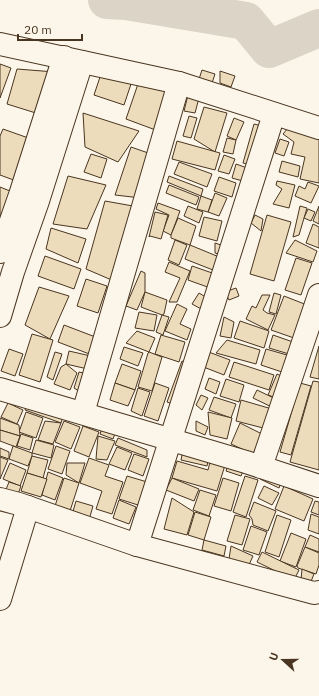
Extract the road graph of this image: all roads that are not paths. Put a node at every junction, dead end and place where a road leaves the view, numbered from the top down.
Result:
1 (0, 44) edge
2 (73, 60) junction
3 (179, 83) junction
4 (274, 114) junction
5 (319, 128) edge
6 (0, 252) edge
7 (319, 295) edge
8 (0, 316) edge
9 (0, 389) edge
10 (83, 413) junction
11 (171, 439) junction
12 (261, 467) junction
13 (319, 486) edge
14 (0, 499) edge
15 (28, 507) junction
16 (137, 545) junction
17 (319, 592) edge
18 (0, 599) edge

1 - 2 street
2 - 3 street
2 - 6 street
2 - 8 street
3 - 4 street
3 - 10 street
4 - 5 street
4 - 11 street
7 - 12 street
9 - 10 street
10 - 11 street
11 - 12 street
11 - 16 street
12 - 13 street
14 - 15 street
15 - 16 street
15 - 18 street
16 - 17 street

